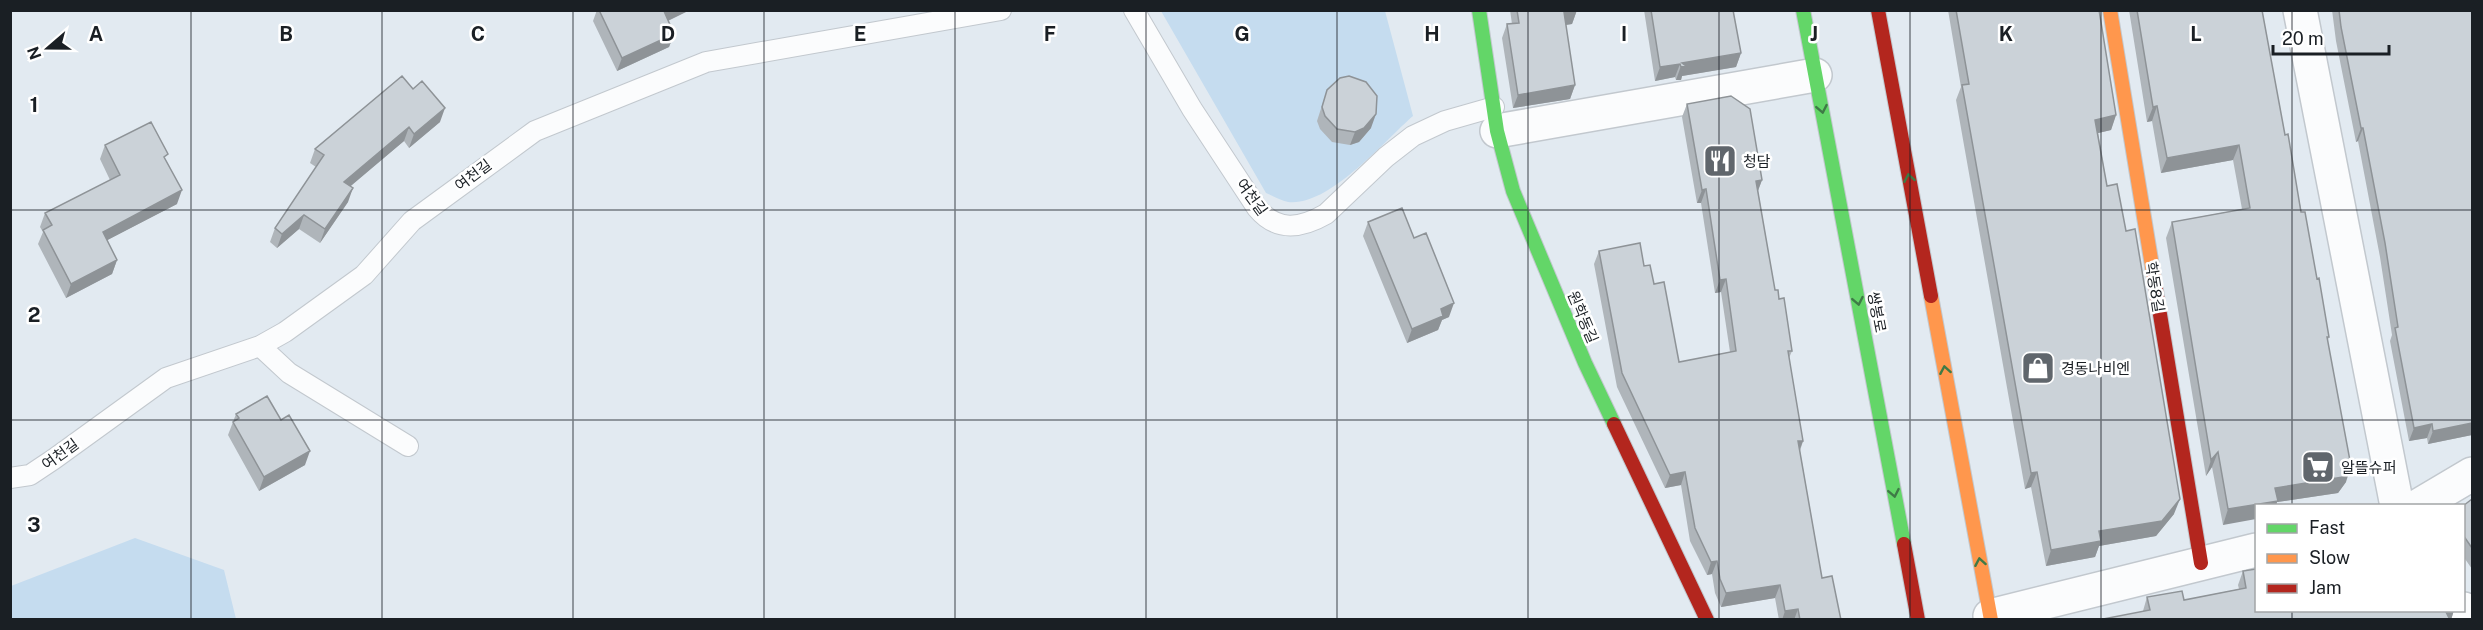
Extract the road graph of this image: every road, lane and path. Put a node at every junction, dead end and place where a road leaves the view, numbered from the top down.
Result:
1 (1001, 10) edge
2 (1134, 10) edge
3 (1479, 10) edge
4 (1803, 10) edge
5 (1878, 10) edge
6 (2110, 10) edge
7 (2300, 10) edge
8 (1815, 75) junction
9 (1495, 119) junction
10 (260, 346) junction
11 (408, 446) dead end
12 (2472, 474) edge
13 (10, 478) edge
14 (2397, 504) edge
15 (2421, 504) edge
16 (2255, 550) edge
17 (2201, 563) junction
18 (1990, 618) edge
19 (1707, 620) edge
20 (1918, 620) edge

1 - 10 lane, 여천길
2 - 9 lane, 여천길
3 - 9 street, 원학동길
4 - 8 street, 쌍봉로
18 -> 5 street
6 - 17 street, 학동8길
7 - 14 street
8 - 9 street
8 -> 20 street, 쌍봉로
9 - 19 street, 원학동길
10 - 11 lane
10 - 13 lane, 여천길
12 - 15 street
16 - 17 street
17 - 18 street

